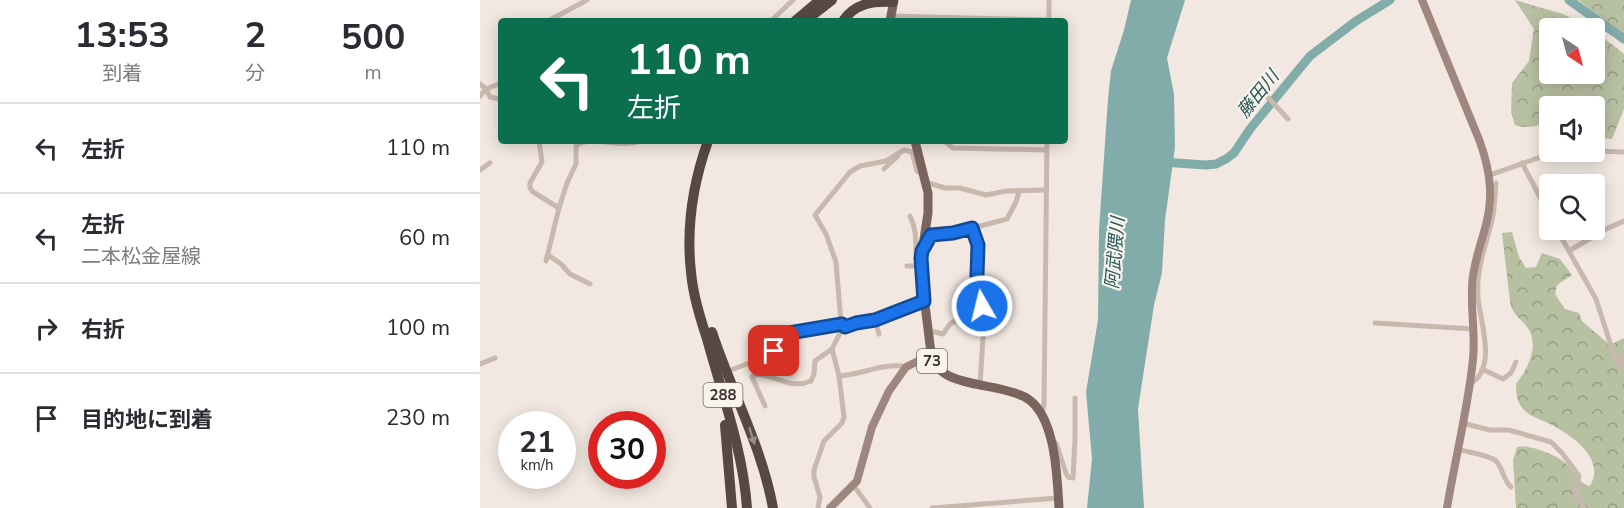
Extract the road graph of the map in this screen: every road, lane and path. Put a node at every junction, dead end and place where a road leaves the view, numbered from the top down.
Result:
1 (587, 0) edge
2 (793, 0) edge
3 (820, 0) edge
4 (832, 0) edge
5 (1049, 0) edge
6 (893, 1) edge
7 (1423, 1) edge
8 (554, 18) edge
9 (774, 18) edge
10 (799, 18) edge
11 (809, 18) edge
12 (845, 18) edge
13 (890, 18) edge
14 (1049, 18) edge
15 (480, 84) edge
16 (498, 84) edge
17 (486, 89) junction
18 (1263, 92) dead end
19 (480, 96) edge
20 (498, 98) edge
21 (1287, 118) dead end
22 (539, 144) edge
23 (577, 144) edge
24 (707, 144) edge
25 (916, 144) edge
26 (948, 144) edge
27 (1047, 144) edge
28 (1046, 150) junction
29 (1605, 151) edge
30 (900, 152) junction
31 (1624, 152) edge
32 (1539, 157) edge
33 (490, 163) dead end
34 (1522, 163) junction
35 (884, 169) dead end
36 (480, 170) edge
37 (924, 179) junction
38 (1493, 179) junction
39 (1046, 190) junction
40 (1019, 191) junction
41 (1539, 195) edge
42 (559, 207) junction
43 (910, 216) dead end
44 (1624, 221) edge
45 (972, 228) junction
46 (1563, 240) edge
47 (1569, 251) junction
48 (921, 258) junction
49 (907, 266) dead end
50 (590, 284) dead end
51 (693, 284) junction
52 (696, 300) junction
53 (924, 301) junction
54 (963, 316) dead end
55 (875, 320) junction
56 (1375, 323) dead end
57 (842, 326) junction
58 (1473, 328) junction
59 (927, 330) junction
60 (879, 334) dead end
61 (832, 349) junction
62 (1624, 354) edge
63 (930, 355) junction
64 (495, 358) dead end
65 (1516, 362) dead end
66 (480, 364) edge
67 (1622, 364) edge
68 (906, 367) junction
69 (1482, 369) junction
70 (731, 370) dead end
71 (839, 376) junction
72 (1470, 384) junction
73 (980, 386) junction
74 (1074, 398) dead end
75 (765, 406) dead end
76 (1041, 415) junction
77 (1462, 423) junction
78 (1052, 443) junction
79 (1457, 449) junction
80 (854, 486) junction
81 (1510, 487) dead end
82 (1059, 503) edge
83 (732, 508) edge
84 (747, 508) edge
85 (773, 508) edge
86 (818, 508) edge
87 (830, 508) edge
88 (870, 508) edge
89 (932, 508) edge
90 (1447, 508) edge
91 (1584, 508) edge

1 - 8 street
2 - 9 street
3 - 10 highway
4 - 11 highway
5 - 14 street
6 - 12 highway
6 - 13 main road
7 - 38 street
15 - 17 street
16 - 17 street
17 - 19 street
17 - 20 street
18 - 21 street
22 - 42 street
23 - 42 street
24 - 51 highway, 288
25 - 37 main road, 73
26 - 28 street
27 - 28 street
28 - 39 street
29 - 31 street
30 - 35 street
30 - 37 street
30 - 57 street
32 - 34 street
33 - 36 street
34 - 38 street
34 - 41 street
37 - 40 street
37 - 48 main road, 73
38 - 58 street
38 - 69 street
39 - 40 street
39 - 76 street
40 - 45 street
42 - 50 street
43 - 48 street
44 - 47 street
45 - 48 street
45 - 73 street
46 - 47 street
47 - 67 street
48 - 49 street
48 - 53 main road, 73
51 - 52 highway, 288
51 -> 85 highway
52 - 83 highway
52 - 84 highway, 288
53 - 55 street
53 - 59 main road, 73
54 - 59 street
55 - 57 street
55 - 60 street
56 - 58 street
57 - 61 street
57 - 70 street
58 - 72 street
59 - 63 main road, 73
61 - 71 street
61 - 75 street
62 - 67 street
63 - 68 street
63 - 73 main road, 73
64 - 66 street
65 - 69 street
68 - 71 street
68 - 80 street
69 - 72 street
71 - 86 street
72 - 77 street
73 - 76 main road, 73
74 - 78 street
76 - 78 main road, 73
77 - 79 street
77 - 91 street
78 - 82 main road, 73
79 - 81 street
79 - 90 street
80 - 87 street
80 - 88 street
82 - 89 street

